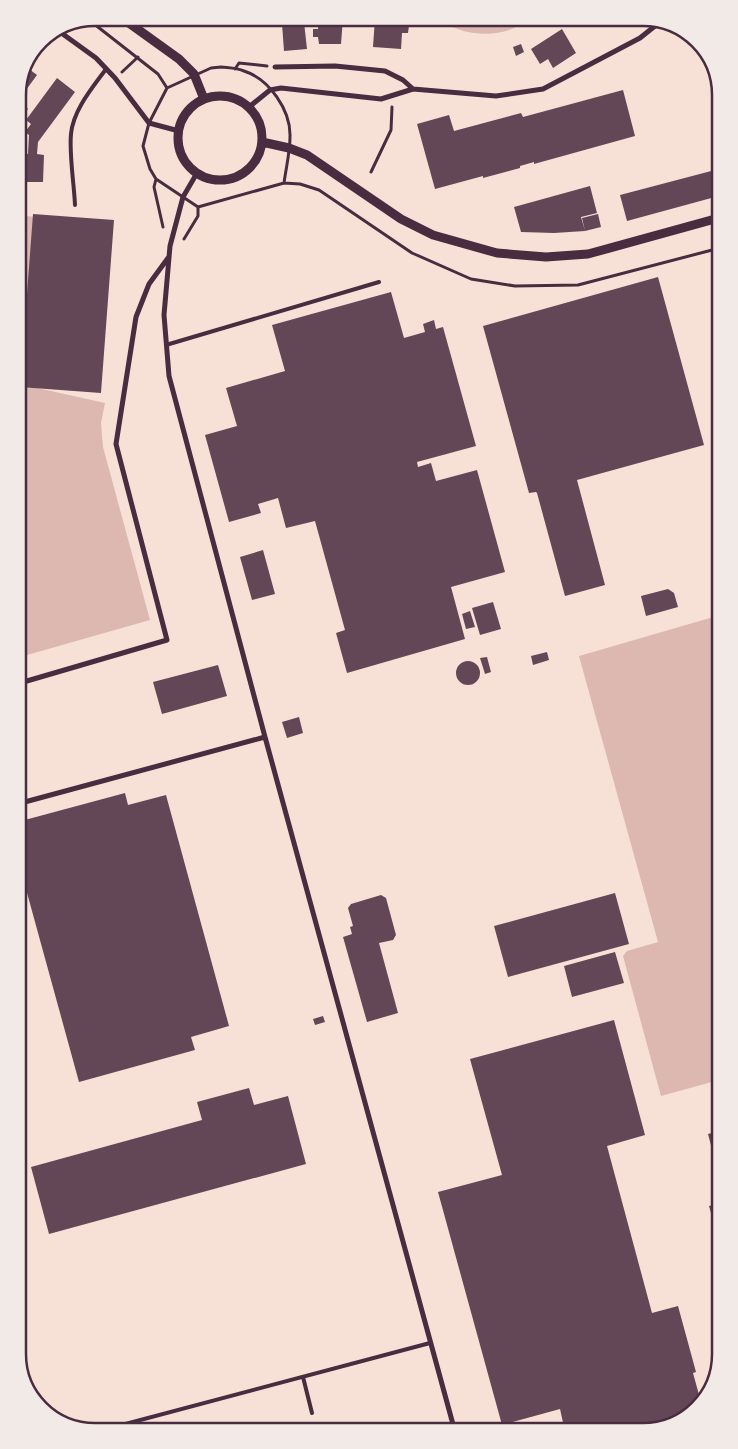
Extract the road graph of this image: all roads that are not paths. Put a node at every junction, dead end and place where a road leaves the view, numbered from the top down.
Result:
1 (133, 26) edge
2 (653, 27) edge
3 (63, 34) edge
4 (275, 67) road end
5 (106, 68) junction
6 (413, 90) junction
7 (204, 99) junction
8 (249, 107) junction
9 (179, 132) junction
10 (262, 142) junction
11 (197, 173) junction
12 (75, 205) dead end
13 (712, 220) edge
14 (169, 256) junction
15 (379, 282) dead end
16 (165, 346) junction
17 (26, 681) edge
18 (265, 737) junction
19 (26, 802) edge
20 (430, 1343) junction
21 (303, 1377) junction
22 (312, 1413) dead end
23 (129, 1423) edge
24 (453, 1423) edge

1 - 7 street
2 - 6 street
3 - 5 street
4 - 6 street
5 - 9 street
5 - 12 lane
6 - 8 street
7 - 8 street
7 - 9 street
8 - 10 street
9 - 11 street
10 - 11 street
10 - 13 street
11 - 14 street
14 - 16 street
14 - 17 street
15 - 16 lane
16 - 18 street
18 - 19 street
18 - 20 street
20 - 21 lane
20 - 24 street
21 - 22 lane
21 - 23 lane

